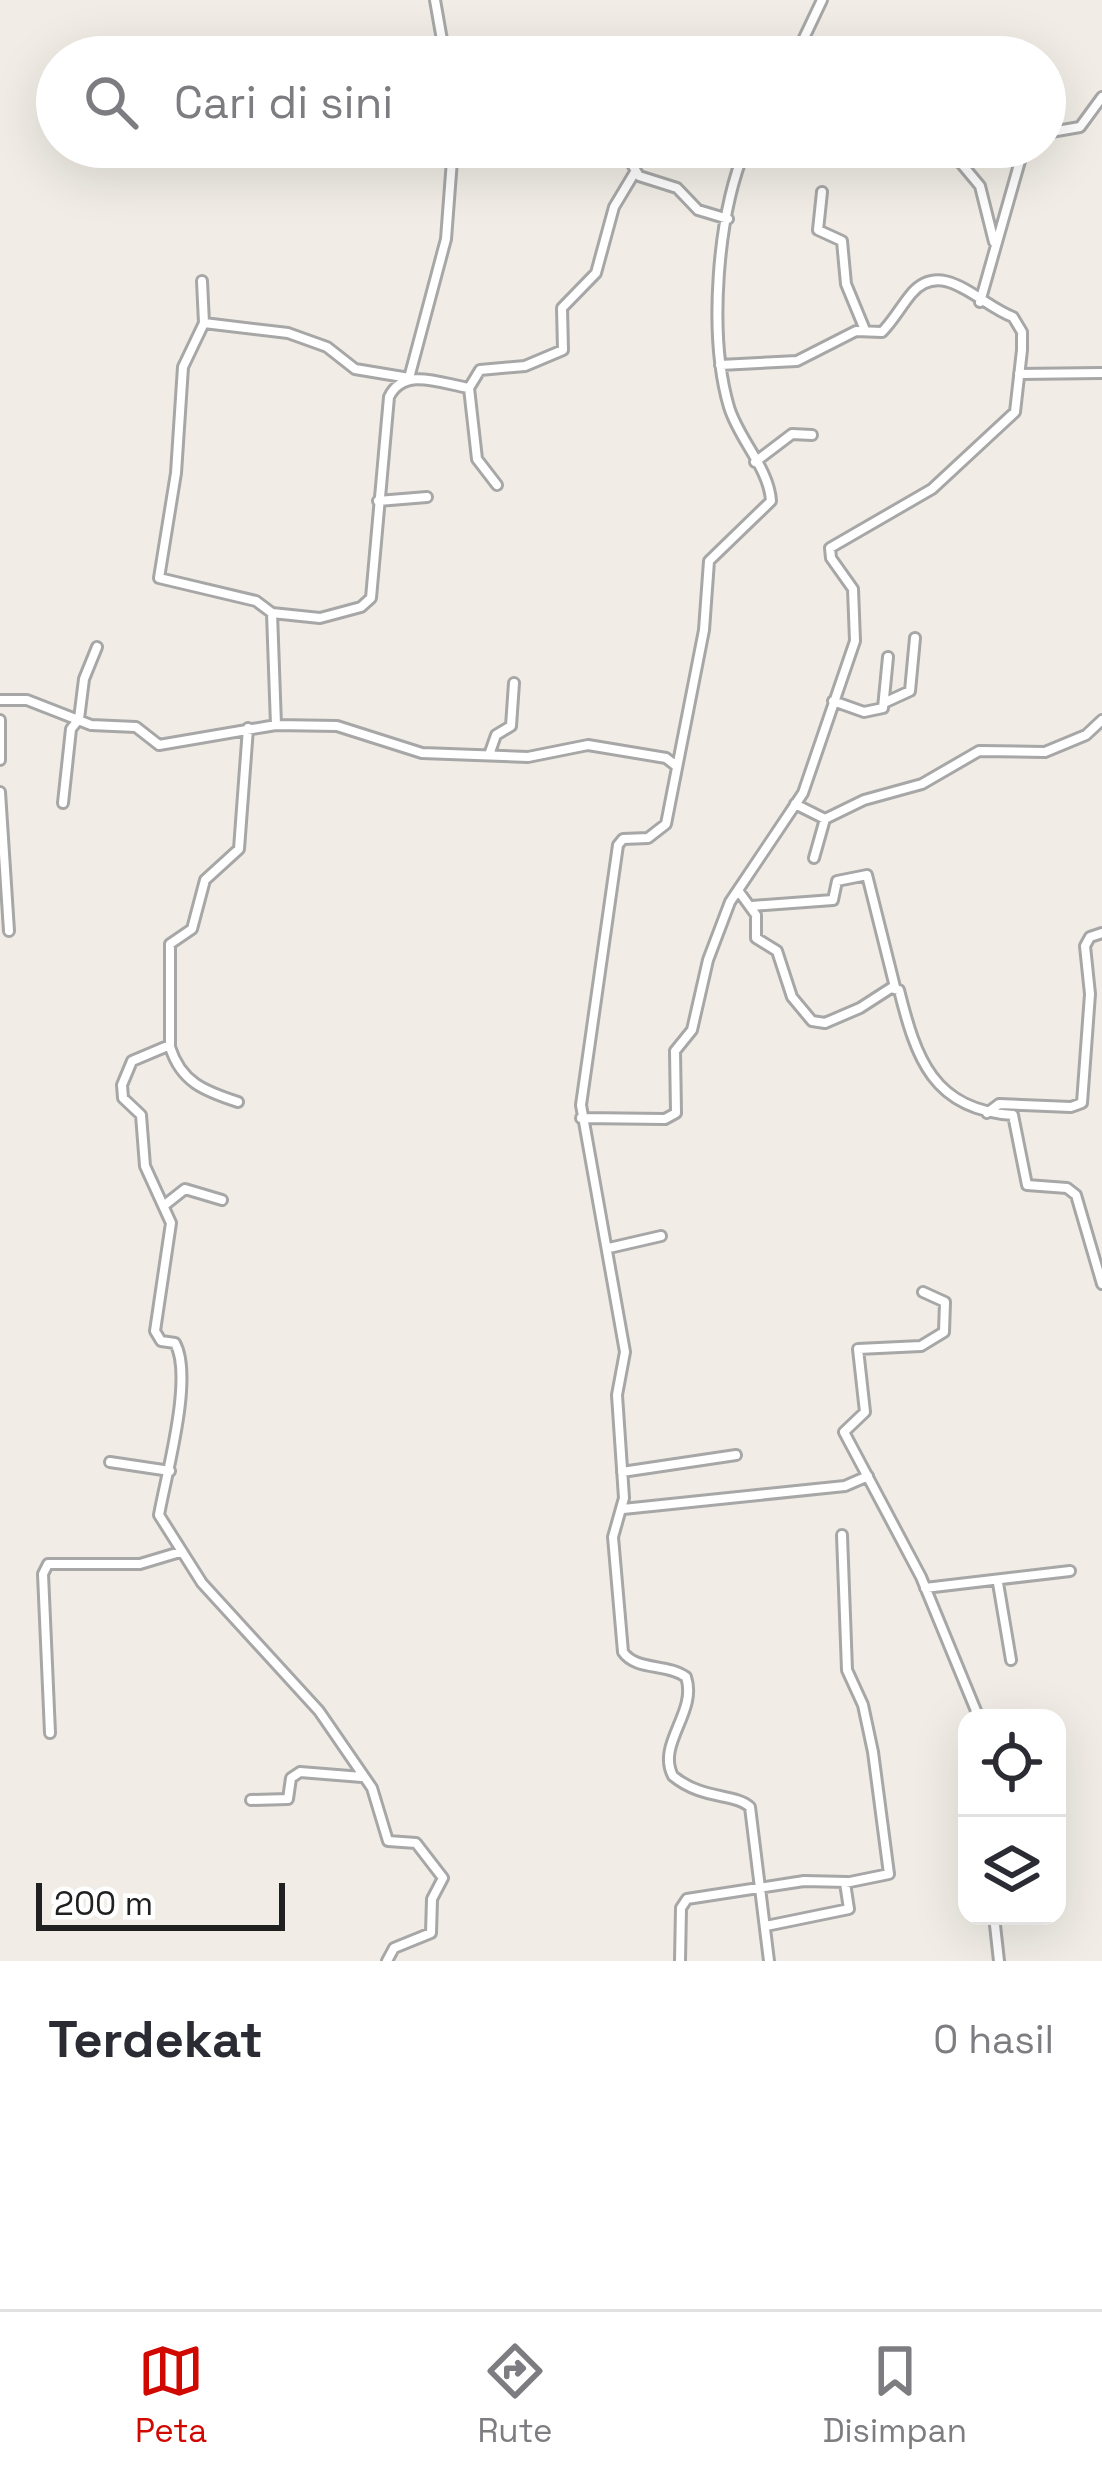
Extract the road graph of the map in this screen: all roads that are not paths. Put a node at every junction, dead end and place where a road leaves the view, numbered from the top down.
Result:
1 (434, 0) edge
2 (822, 0) edge
3 (441, 36) edge
4 (805, 36) edge
5 (1102, 97) edge
6 (1066, 130) edge
7 (451, 168) edge
8 (635, 168) edge
9 (741, 168) edge
10 (965, 168) edge
11 (1018, 168) edge
12 (635, 172) junction
13 (822, 192) dead end
14 (728, 219) junction
15 (994, 244) junction
16 (202, 281) dead end
17 (980, 302) junction
18 (204, 323) junction
19 (866, 332) junction
20 (720, 365) junction
21 (1102, 373) edge
22 (1019, 374) junction
23 (409, 378) junction
24 (469, 388) junction
25 (812, 435) dead end
26 (755, 462) junction
27 (496, 484) dead end
28 (427, 497) dead end
29 (378, 501) junction
30 (272, 613) junction
31 (915, 638) dead end
32 (97, 647) dead end
33 (888, 657) dead end
34 (514, 683) dead end
35 (0, 700) edge
36 (833, 701) junction
37 (884, 703) junction
38 (80, 719) junction
39 (0, 720) edge
40 (1102, 720) edge
41 (276, 725) junction
42 (248, 728) junction
43 (488, 754) junction
44 (0, 760) edge
45 (675, 765) junction
46 (0, 792) edge
47 (62, 803) dead end
48 (795, 804) junction
49 (825, 819) junction
50 (814, 858) dead end
51 (740, 893) junction
52 (752, 906) junction
53 (9, 931) dead end
54 (1102, 933) edge
55 (895, 987) junction
56 (170, 1046) junction
57 (238, 1102) dead end
58 (987, 1114) junction
59 (581, 1118) junction
60 (222, 1199) dead end
61 (166, 1204) junction
62 (661, 1236) dead end
63 (609, 1248) junction
64 (1102, 1283) edge
65 (923, 1292) dead end
66 (736, 1455) dead end
67 (110, 1462) dead end
68 (170, 1471) junction
69 (622, 1472) junction
70 (868, 1476) junction
71 (623, 1509) junction
72 (842, 1535) dead end
73 (180, 1552) junction
74 (1070, 1571) dead end
75 (998, 1582) junction
76 (925, 1588) junction
77 (1011, 1660) dead end
78 (975, 1709) edge
79 (50, 1733) dead end
80 (364, 1777) junction
81 (251, 1800) dead end
82 (847, 1882) junction
83 (760, 1887) junction
84 (995, 1925) edge
85 (766, 1927) junction
86 (387, 1961) edge
87 (680, 1961) edge
88 (769, 1961) edge
89 (999, 1961) edge

1 - 3 street
2 - 4 street
5 - 6 street
7 - 23 street
8 - 12 street
9 - 14 street
10 - 15 street
11 - 15 street
12 - 14 street
12 - 24 street
13 - 19 street
14 - 20 street
15 - 17 street
16 - 18 street
17 - 19 street
17 - 22 street
18 - 23 street
18 - 30 street
19 - 20 street
20 - 26 street
21 - 22 street
22 - 36 street
23 - 24 street
23 - 29 street
24 - 27 street
25 - 26 street
26 - 45 street
28 - 29 street
29 - 30 street
30 - 41 street
31 - 37 street
32 - 38 street
33 - 37 street
34 - 43 street
35 - 38 street
36 - 37 street
36 - 48 street
38 - 42 street
38 - 47 street
39 - 44 street
40 - 49 street
41 - 42 street
41 - 43 street
42 - 56 street
43 - 45 street
45 - 59 street
46 - 53 street
48 - 49 street
48 - 51 street
49 - 50 street
51 - 52 street
51 - 59 street
52 - 55 street
52 - 55 street
54 - 58 street
55 - 58 street
56 - 57 street
56 - 61 street
58 - 64 street
59 - 63 street
60 - 61 street
61 - 68 street
62 - 63 street
63 - 69 street
65 - 70 street
66 - 69 street
67 - 68 street
68 - 73 street
69 - 71 street
70 - 71 street
70 - 76 street
71 - 83 street
72 - 82 street
73 - 79 street
73 - 80 street
74 - 75 street
75 - 76 street
75 - 77 street
76 - 78 street
80 - 81 street
80 - 86 street
82 - 83 street
82 - 85 street
83 - 85 street
83 - 87 street
84 - 89 street
85 - 88 street

